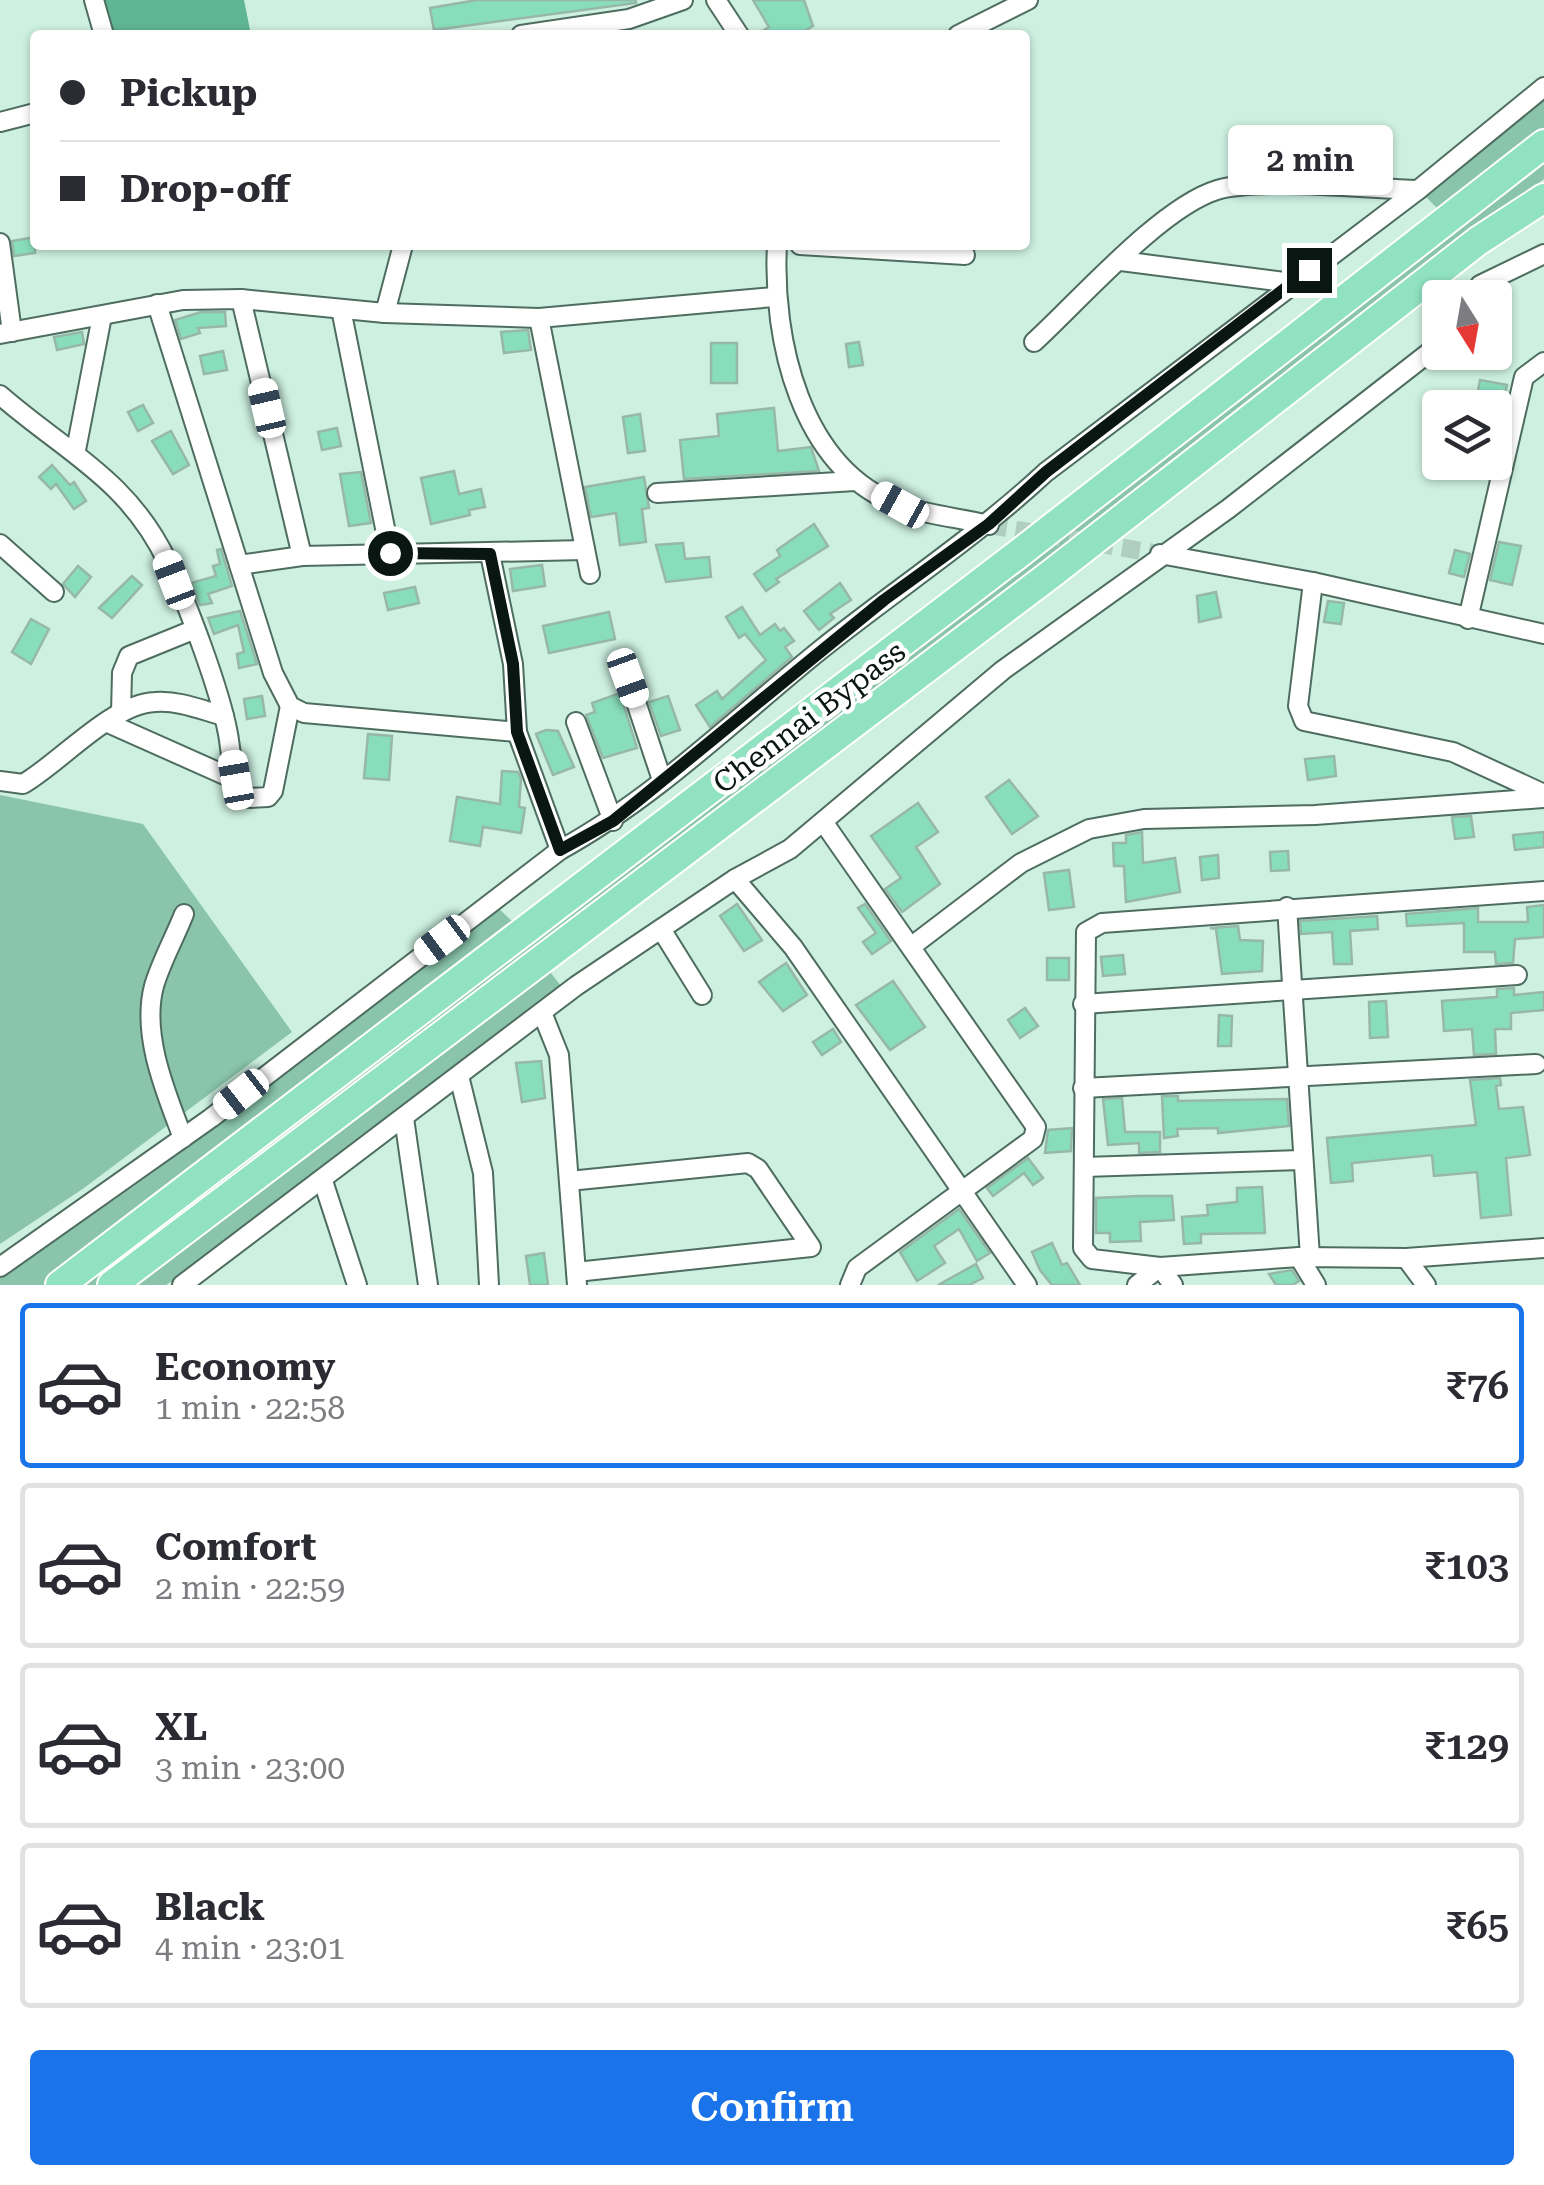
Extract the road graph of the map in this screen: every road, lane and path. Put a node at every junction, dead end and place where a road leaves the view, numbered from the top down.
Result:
1 (94, 0) edge
2 (683, 0) edge
3 (716, 0) edge
4 (1028, 0) edge
5 (103, 30) edge
6 (557, 30) edge
7 (736, 30) edge
8 (968, 30) edge
9 (1544, 87) edge
10 (30, 114) edge
11 (0, 122) edge
12 (1544, 144) edge
13 (1418, 190) junction
14 (1544, 198) edge
15 (0, 243) edge
16 (402, 250) edge
17 (777, 250) edge
18 (882, 250) edge
19 (1544, 254) edge
20 (965, 255) dead end
21 (1120, 262) junction
22 (1490, 280) edge
23 (1292, 283) junction
24 (774, 297) junction
25 (242, 300) junction
26 (157, 304) junction
27 (341, 309) junction
28 (385, 313) junction
29 (102, 316) junction
30 (539, 318) junction
31 (6, 333) edge
32 (1034, 342) dead end
33 (1422, 358) edge
34 (1544, 362) edge
35 (0, 395) edge
36 (76, 450) junction
37 (854, 481) junction
38 (657, 493) dead end
39 (989, 524) junction
40 (0, 544) edge
41 (585, 550) junction
42 (390, 553) junction
43 (490, 554) junction
44 (1160, 554) junction
45 (302, 556) junction
46 (239, 565) junction
47 (590, 574) dead end
48 (1314, 582) junction
49 (54, 592) dead end
50 (1468, 618) junction
51 (192, 630) junction
52 (1544, 634) edge
53 (628, 678) dead end
54 (290, 706) junction
55 (224, 716) junction
56 (114, 718) junction
57 (576, 722) dead end
58 (517, 732) junction
59 (236, 780) junction
60 (662, 780) junction
61 (0, 781) edge
62 (1544, 796) edge
63 (613, 821) junction
64 (824, 823) junction
65 (560, 850) junction
66 (736, 878) junction
67 (1544, 891) edge
68 (1287, 907) junction
69 (184, 914) dead end
70 (661, 929) junction
71 (912, 946) junction
72 (1516, 975) dead end
73 (1294, 992) junction
74 (702, 996) dead end
75 (1083, 1004) junction
76 (542, 1014) junction
77 (1536, 1064) dead end
78 (459, 1076) junction
79 (1297, 1077) junction
80 (1083, 1088) junction
81 (404, 1118) junction
82 (182, 1138) junction
83 (1301, 1160) junction
84 (1084, 1167) junction
85 (323, 1181) junction
86 (569, 1181) junction
87 (961, 1190) junction
88 (1544, 1248) edge
89 (1305, 1257) junction
90 (1406, 1258) junction
91 (0, 1267) edge
92 (1160, 1267) junction
93 (576, 1278) edge
94 (60, 1285) edge
95 (112, 1285) edge
96 (182, 1285) edge
97 (357, 1285) edge
98 (428, 1285) edge
99 (489, 1285) edge
100 (850, 1285) edge
101 (1027, 1285) edge
102 (1137, 1285) edge
103 (1172, 1285) edge
104 (1316, 1285) edge
105 (1426, 1285) edge

1 - 5 street
2 - 6 street
3 - 7 street
4 - 8 street
9 - 13 street
10 - 11 street
12 - 94 highway, Chennai Bypass
13 - 21 street
13 - 23 street
14 - 95 highway, Chennai Bypass
15 - 31 street
16 - 28 street
17 - 24 street
18 - 20 street
19 - 22 street
21 - 23 street
21 - 32 street
23 - 39 street
24 - 30 street
24 - 37 street
25 - 26 street
25 - 27 street
25 - 45 street
26 - 29 street
26 - 46 street
27 - 28 street
27 - 42 street
28 - 30 street
29 - 31 street
29 - 36 street
30 - 41 street
33 - 44 street
34 - 50 street
35 - 36 street
36 - 51 street
37 - 38 street
37 - 39 street
39 - 60 street
40 - 49 street
41 - 43 street
41 - 47 street
42 - 43 street
42 - 45 street
43 - 58 street
44 - 48 street
44 - 64 street
45 - 46 street
46 - 54 street
48 - 50 street
48 - 62 street
50 - 52 street
51 - 55 street
51 - 56 street
53 - 60 street
54 - 58 street
54 - 59 street
55 - 56 street
55 - 59 street
56 - 59 street
56 - 61 street
57 - 63 street
58 - 65 street
60 - 63 street
62 - 71 street
63 - 65 street
64 - 66 street
64 - 71 street
65 - 82 street
66 - 70 street
66 - 87 street
67 - 68 street
68 - 73 street
68 - 75 street
69 - 82 street
70 - 74 street
70 - 76 street
71 - 87 street
72 - 73 street
73 - 75 street
73 - 79 street
75 - 80 street
76 - 78 street
76 - 86 street
77 - 79 street
78 - 81 street
78 - 99 street
79 - 80 street
79 - 83 street
80 - 84 street
81 - 85 street
81 - 98 street
82 - 91 street
83 - 84 street
83 - 89 street
84 - 92 street
85 - 96 street
85 - 97 street
86 - 93 street
86 - 93 street
87 - 100 street
87 - 101 street
88 - 90 street
89 - 90 street
89 - 92 street
89 - 104 street
90 - 105 street
92 - 102 street
92 - 103 street

